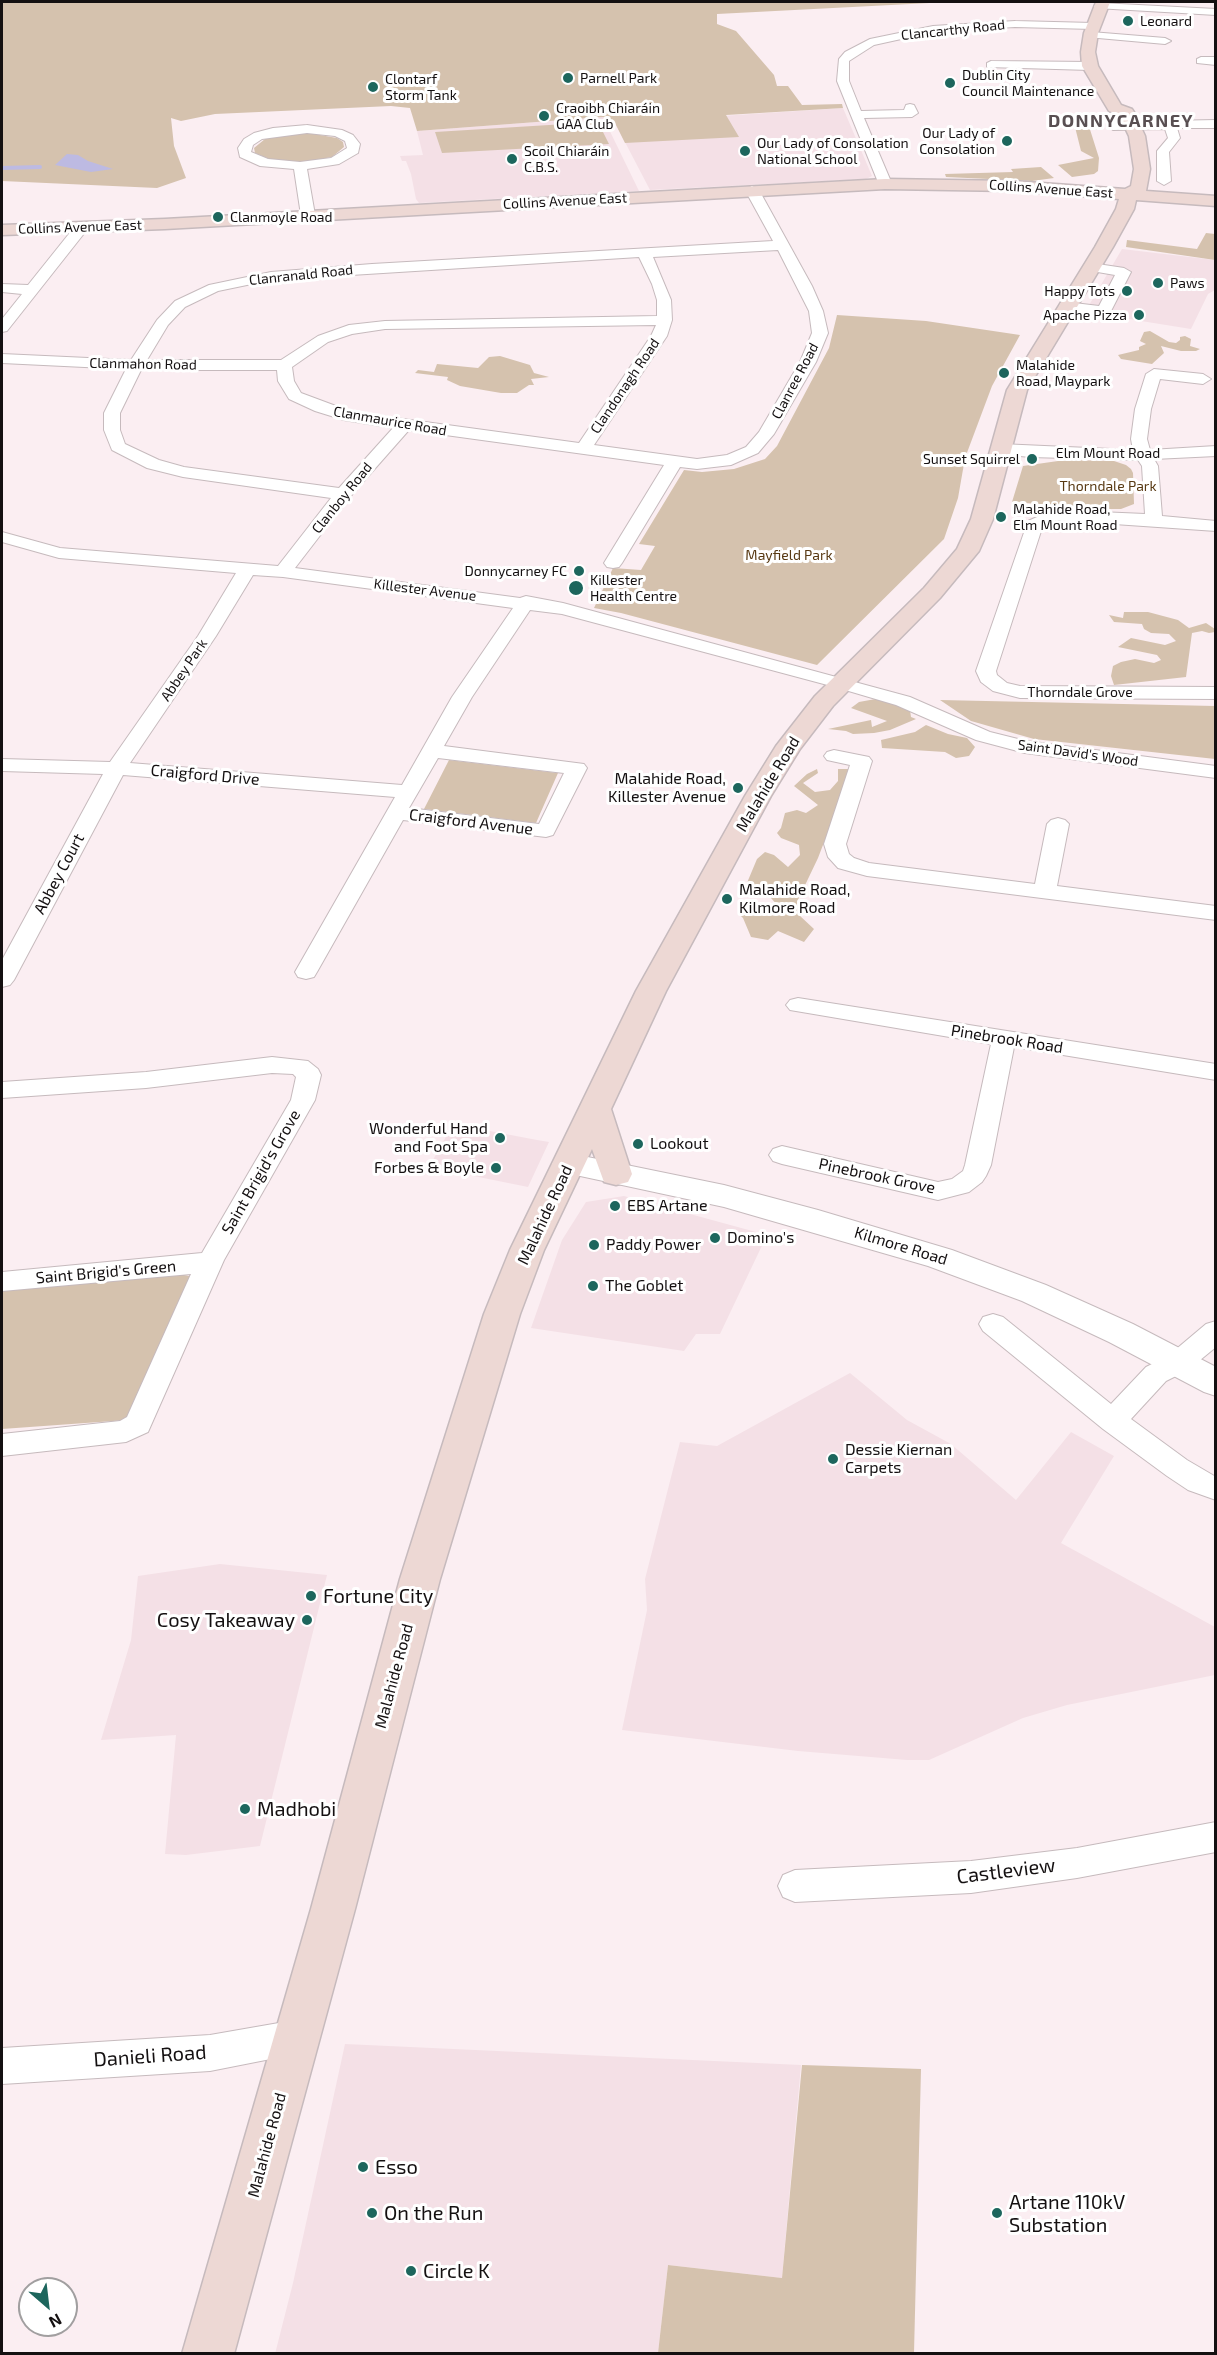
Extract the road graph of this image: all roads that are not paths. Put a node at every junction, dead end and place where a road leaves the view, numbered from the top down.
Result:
1 (1100, 3) edge
2 (1215, 12) edge
3 (1092, 31) junction
4 (1165, 40) dead end
5 (1201, 61) dead end
6 (1215, 61) edge
7 (991, 65) dead end
8 (1090, 66) junction
9 (910, 108) dead end
10 (1115, 108) junction
11 (856, 115) junction
12 (1215, 124) edge
13 (1113, 126) junction
14 (1133, 126) junction
15 (1170, 126) junction
16 (1117, 146) dead end
17 (300, 166) junction
18 (1164, 180) dead end
19 (885, 184) junction
20 (1122, 184) junction
21 (752, 190) junction
22 (1215, 201) edge
23 (308, 215) junction
24 (81, 228) junction
25 (2, 230) edge
26 (784, 245) junction
27 (644, 253) junction
28 (1091, 267) junction
29 (2, 288) edge
30 (33, 290) junction
31 (1066, 306) junction
32 (665, 320) junction
33 (2, 328) edge
34 (2, 358) edge
35 (136, 365) junction
36 (284, 365) junction
37 (1203, 379) dead end
38 (404, 425) junction
39 (1000, 448) junction
40 (583, 449) junction
41 (1215, 450) edge
42 (1143, 455) junction
43 (731, 460) joint
44 (675, 461) junction
45 (343, 494) junction
46 (1154, 520) junction
47 (1215, 526) edge
48 (2, 537) edge
49 (614, 563) dead end
50 (248, 569) junction
51 (283, 572) junction
52 (526, 602) junction
53 (842, 683) junction
54 (1215, 693) edge
55 (431, 751) junction
56 (834, 756) dead end
57 (2, 765) edge
58 (116, 768) junction
59 (1215, 772) edge
60 (408, 792) junction
61 (396, 813) junction
62 (1058, 824) dead end
63 (1045, 891) junction
64 (1215, 913) edge
65 (306, 972) dead end
66 (2, 980) edge
67 (798, 1005) dead end
68 (1004, 1040) junction
69 (1215, 1072) edge
70 (2, 1090) edge
71 (595, 1109) junction
72 (782, 1155) dead end
73 (568, 1164) junction
74 (616, 1174) junction
75 (211, 1260) junction
76 (2, 1281) edge
77 (993, 1324) dead end
78 (1215, 1330) edge
79 (1178, 1363) junction
80 (1215, 1383) edge
81 (1113, 1421) junction
82 (2, 1445) edge
83 (1215, 1489) edge
84 (1215, 1837) edge
85 (795, 1886) dead end
86 (296, 2037) junction
87 (2, 2066) edge
88 (208, 2354) edge

1 - 2 street
1 - 3 main road
3 - 4 street, Clancarthy Road
3 - 8 main road
3 - 11 street, Clancarthy Road
5 - 6 street
7 - 8 street
8 - 10 main road
9 - 11 street
10 - 13 main road
10 - 14 main road
11 - 19 street, Clancarthy Road
12 - 15 street
13 - 14 street
13 - 16 main road
14 - 15 street
14 - 20 main road, Malahide Road
15 - 18 street
17 - 17 street
17 - 23 street
19 - 20 main road, Collins Avenue East
19 - 21 main road, Collins Avenue East
20 - 22 main road, Collins Avenue East
20 - 28 main road, Malahide Road
21 - 23 main road, Collins Avenue East
21 - 26 street, Clanree Road
23 - 24 main road, Collins Avenue East
24 - 25 main road, Collins Avenue East
24 - 30 street
26 - 27 street, Clanranald Road
26 - 43 street, Clanree Road
27 - 32 street, Clandonagh Road
27 - 35 street, Clanranald Road
28 - 31 main road, Malahide Road
28 - 31 street
29 - 30 street
30 - 33 street
31 - 39 main road, Malahide Road
32 - 36 street
32 - 40 street, Clandonagh Road
34 - 35 street, Clanmahon Road
35 - 36 street, Clanmahon Road
35 - 45 street, Clanranald Road
36 - 38 street, Clanmaurice Road
37 - 42 street
38 - 40 street, Clanmaurice Road
38 - 45 street, Clanboy Road
39 - 42 street, Elm Mount Road
39 - 53 main road, Malahide Road
40 - 44 street, Clanmaurice Road
41 - 42 street, Elm Mount Road
42 - 46 street
43 - 44 street, Clanmaurice Road
44 - 49 street
45 - 51 street, Clanboy Road
46 - 47 street
46 - 54 street, Thorndale Grove
48 - 50 street, Killester Avenue
50 - 51 street, Killester Avenue
50 - 58 street, Abbey Park
51 - 52 street, Killester Avenue
52 - 53 street, Killester Avenue
52 - 55 street, Craigford Avenue
53 - 59 street, Saint David's Wood
53 - 71 main road, Malahide Road
55 - 60 street, Craigford Avenue
55 - 61 street, Craigford Avenue
56 - 63 street
57 - 58 street, Craigford Drive
58 - 60 street, Craigford Drive
58 - 66 street, Abbey Court
60 - 61 street, Craigford Avenue
61 - 65 street, Craigford Avenue
62 - 63 street
63 - 64 street
67 - 68 street, Pinebrook Road
68 - 69 street, Pinebrook Road
68 - 72 street, Pinebrook Grove
70 - 75 street, Saint Brigid's Grove
71 - 73 main road, Malahide Road
71 - 74 main road
73 - 74 street, Kilmore Road
73 - 86 main road, Malahide Road
74 - 79 street, Kilmore Road
75 - 76 street, Saint Brigid's Green
75 - 82 street, Saint Brigid's Grove
77 - 81 street
78 - 79 street
79 - 80 street, Kilmore Road
79 - 81 street
81 - 83 street
84 - 85 street, Castleview
86 - 87 street, Danieli Road
86 - 88 main road, Malahide Road

